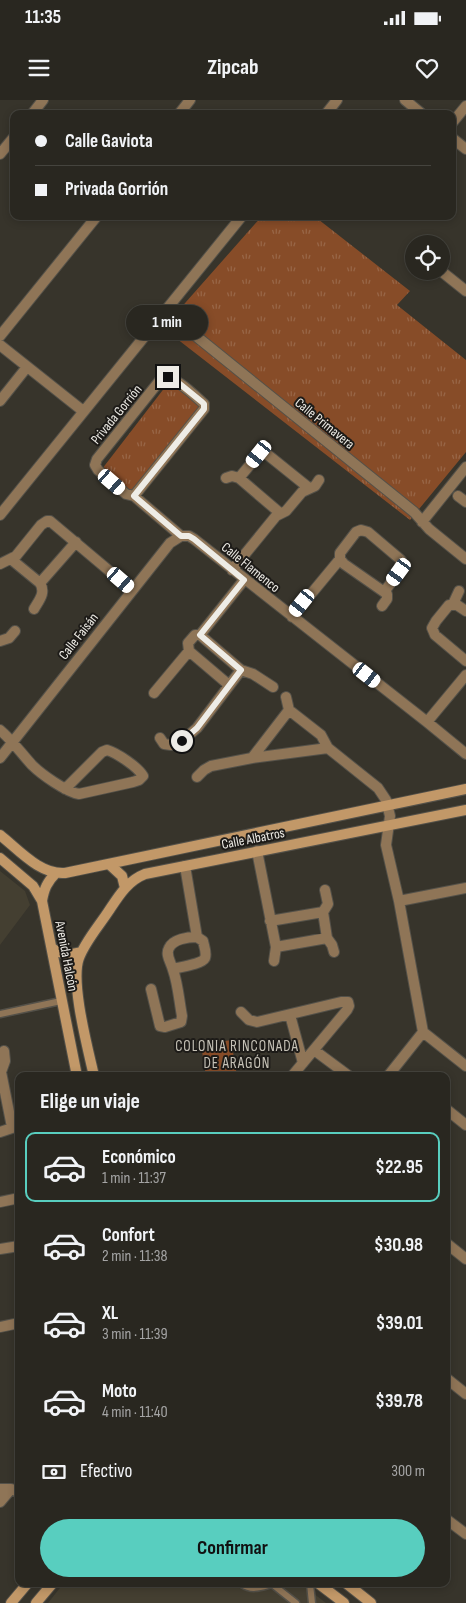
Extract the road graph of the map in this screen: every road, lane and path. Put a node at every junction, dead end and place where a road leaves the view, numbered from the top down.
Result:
1 (44, 100) edge
2 (190, 100) edge
3 (337, 100) edge
4 (405, 100) edge
5 (466, 106) edge
6 (35, 110) edge
7 (182, 110) edge
8 (329, 110) edge
9 (417, 110) edge
10 (456, 118) edge
11 (456, 141) edge
12 (10, 142) edge
13 (466, 149) edge
14 (0, 154) edge
15 (94, 220) edge
16 (239, 220) edge
17 (450, 278) edge
18 (466, 291) edge
19 (165, 311) junction
20 (0, 336) edge
21 (0, 345) edge
22 (27, 367) junction
23 (0, 401) edge
24 (84, 411) junction
25 (466, 467) edge
26 (226, 478) dead end
27 (239, 478) junction
28 (319, 480) dead end
29 (309, 488) junction
30 (134, 496) junction
31 (280, 513) junction
32 (0, 514) edge
33 (422, 522) junction
34 (181, 536) junction
35 (76, 542) junction
36 (340, 559) junction
37 (466, 559) edge
38 (12, 560) junction
39 (0, 564) edge
40 (232, 570) junction
41 (244, 580) junction
42 (40, 583) junction
43 (132, 590) junction
44 (458, 591) dead end
45 (384, 592) junction
46 (453, 604) junction
47 (382, 606) dead end
48 (34, 609) dead end
49 (466, 611) edge
50 (292, 617) junction
51 (15, 630) dead end
52 (200, 635) junction
53 (0, 641) edge
54 (189, 651) junction
55 (466, 662) edge
56 (241, 670) junction
57 (466, 675) edge
58 (229, 685) junction
59 (272, 687) dead end
60 (154, 693) dead end
61 (286, 697) dead end
62 (289, 710) junction
63 (427, 722) junction
64 (0, 730) edge
65 (160, 738) dead end
66 (12, 742) junction
67 (328, 748) junction
68 (466, 754) edge
69 (0, 758) edge
70 (252, 758) junction
71 (197, 777) dead end
72 (65, 789) junction
73 (466, 789) edge
74 (388, 806) junction
75 (466, 810) edge
76 (390, 825) junction
77 (0, 835) edge
78 (257, 851) junction
79 (0, 858) edge
80 (109, 864) junction
81 (185, 866) junction
82 (56, 873) junction
83 (125, 888) junction
84 (466, 888) edge
85 (325, 890) dead end
86 (42, 901) junction
87 (399, 901) junction
88 (323, 912) junction
89 (270, 921) junction
90 (197, 937) junction
91 (327, 938) junction
92 (276, 947) junction
93 (52, 948) junction
94 (81, 952) junction
95 (334, 952) dead end
96 (274, 961) dead end
97 (173, 969) junction
98 (151, 989) dead end
99 (61, 1001) junction
100 (241, 1012) dead end
101 (0, 1014) edge
102 (290, 1015) junction
103 (423, 1032) junction
104 (314, 1050) junction
105 (4, 1051) dead end
106 (303, 1063) junction
107 (2, 1065) edge
108 (466, 1066) edge
109 (75, 1072) edge
110 (93, 1072) edge
111 (295, 1072) edge
112 (344, 1072) edge
113 (391, 1072) edge
114 (450, 1112) edge
115 (466, 1125) edge
116 (15, 1126) edge
117 (0, 1132) edge
118 (15, 1199) edge
119 (0, 1202) edge
120 (450, 1246) edge
121 (15, 1247) edge
122 (0, 1249) edge
123 (466, 1259) edge
124 (15, 1324) edge
125 (0, 1327) edge
126 (450, 1381) edge
127 (466, 1394) edge
128 (0, 1490) edge
129 (15, 1491) edge
130 (0, 1502) edge
131 (450, 1522) edge
132 (466, 1534) edge
133 (24, 1587) edge
134 (49, 1587) edge
135 (276, 1587) edge
136 (310, 1587) edge
137 (323, 1587) edge
138 (337, 1587) edge
139 (351, 1587) edge
140 (332, 1593) junction
141 (11, 1603) edge
142 (36, 1603) edge
143 (296, 1603) edge
144 (312, 1603) edge
145 (344, 1603) edge
146 (371, 1603) edge

1 - 6 street
2 - 7 street
3 - 8 street
4 - 9 street
5 - 10 street
11 - 13 street
12 - 14 street
15 - 20 street
16 - 19 street
17 - 18 street
19 - 24 street
19 - 33 street, Calle Primavera
21 - 22 street
22 - 23 street
22 - 24 street
24 - 32 street
25 - 33 street
26 - 27 street
27 - 29 street
27 - 31 street
28 - 29 street
29 - 31 street
30 - 30 street, Privada Gorrión
30 - 34 street, Privada Gorrión
31 - 40 street
33 - 37 street, Calle Primavera
34 - 40 street, Calle Flamenco
34 - 43 street, Calle Faisán
35 - 38 street
35 - 42 street
35 - 43 street
36 - 45 street
36 - 45 street
36 - 50 street
38 - 39 street
38 - 42 street
40 - 41 street, Calle Flamenco
41 - 50 street, Calle Flamenco
41 - 52 street
42 - 48 street
43 - 66 street, Calle Faisán
44 - 46 street
45 - 47 street
46 - 49 street
46 - 55 street
50 - 63 street, Calle Flamenco
51 - 53 street
52 - 54 street
52 - 56 street
54 - 58 street
54 - 60 street
56 - 58 street
56 - 59 street
57 - 63 street
58 - 65 street
61 - 62 street
62 - 67 street
62 - 70 street
63 - 68 street, Calle Flamenco
64 - 66 street
66 - 69 street, Calle Faisán
66 - 72 street
67 - 70 street
67 - 74 street
70 - 71 street
72 - 72 street
73 - 74 street, Calle Albatros
74 - 76 street
74 - 80 street, Calle Albatros
75 - 76 street, Calle Albatros
76 - 78 street, Calle Albatros
76 - 87 street
77 - 82 street
78 - 81 street, Calle Albatros
78 - 89 street
79 - 86 street, Avenida Halcón
80 - 82 street, Calle Albatros
80 - 83 street
81 - 83 street, Calle Albatros
81 - 90 street
82 - 86 street
83 - 94 street, Calle Albatros
84 - 87 street
85 - 88 street
86 - 93 street, Avenida Halcón
87 - 103 street
88 - 89 street
88 - 91 street
89 - 92 street
90 - 97 street
90 - 97 street
91 - 92 street
91 - 95 street
92 - 96 street
93 - 94 street
93 - 99 street, Avenida Halcón
94 - 110 street, Avenida Halcón
97 - 98 street
99 - 101 lane
99 - 109 street, Avenida Halcón
100 - 102 street
102 - 104 street
102 - 106 street
103 - 108 street
103 - 113 street
104 - 106 street
104 - 112 street
105 - 107 street
106 - 111 street
107 - 116 street
114 - 115 street
116 - 117 street
118 - 119 street
120 - 123 street
121 - 122 street
124 - 125 street
126 - 127 street
128 - 129 street
129 - 130 street
131 - 132 street
133 - 141 street
134 - 142 street
135 - 143 lane
136 - 144 lane
137 - 140 street
138 - 140 street
139 - 146 street
140 - 145 street

